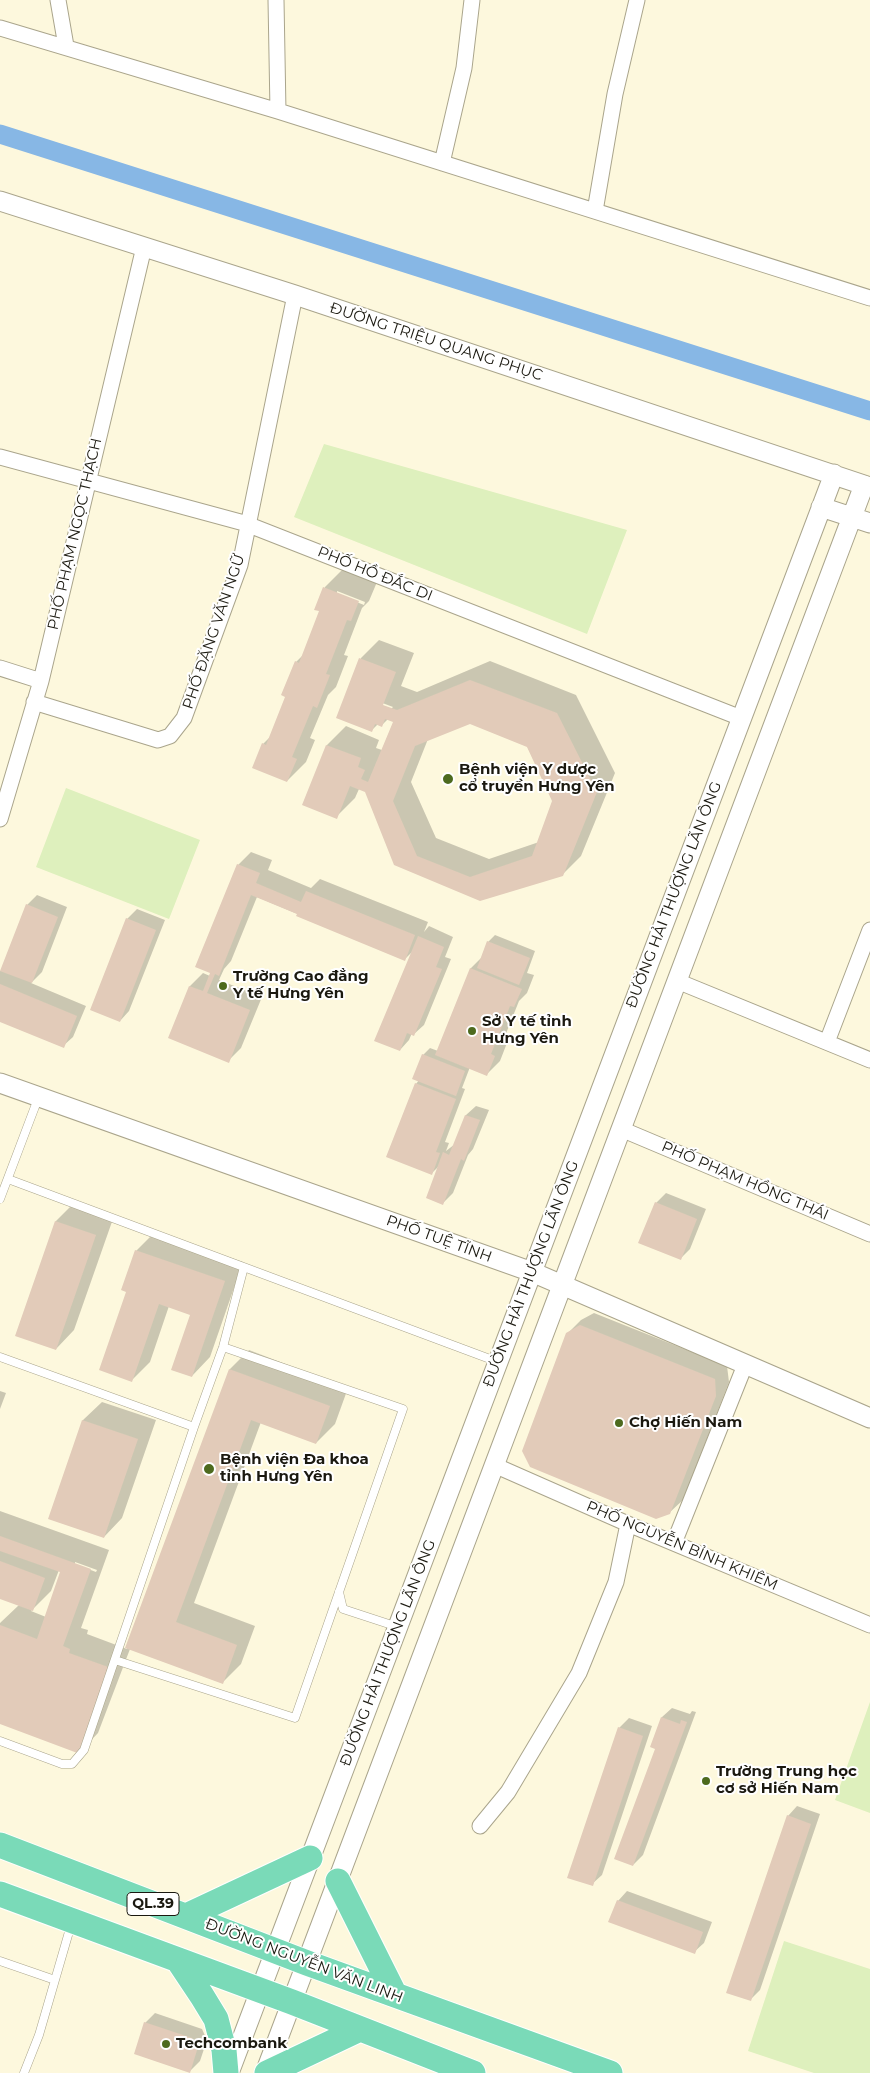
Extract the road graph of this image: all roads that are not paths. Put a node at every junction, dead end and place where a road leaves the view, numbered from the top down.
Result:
1 (58, 0) edge
2 (276, 0) edge
3 (472, 0) edge
4 (637, 0) edge
5 (0, 28) edge
6 (66, 46) junction
7 (278, 111) junction
8 (442, 163) junction
9 (0, 201) edge
10 (595, 211) junction
11 (144, 247) junction
12 (295, 295) junction
13 (870, 298) edge
14 (0, 457) edge
15 (834, 474) junction
16 (88, 480) junction
17 (867, 486) edge
18 (821, 507) junction
19 (852, 518) junction
20 (248, 524) junction
21 (870, 524) edge
22 (0, 668) edge
23 (41, 682) junction
24 (34, 702) junction
25 (741, 718) junction
26 (0, 819) edge
27 (691, 852) junction
28 (722, 863) junction
29 (870, 930) edge
30 (677, 981) junction
31 (827, 1042) junction
32 (870, 1060) edge
33 (0, 1082) edge
34 (39, 1096) junction
35 (621, 1129) junction
36 (8, 1178) junction
37 (0, 1199) edge
38 (870, 1234) edge
39 (244, 1267) junction
40 (532, 1272) junction
41 (561, 1285) junction
42 (223, 1347) junction
43 (0, 1357) edge
44 (498, 1362) junction
45 (746, 1365) junction
46 (870, 1418) edge
47 (194, 1427) junction
48 (494, 1465) junction
49 (628, 1524) junction
50 (674, 1543) junction
51 (339, 1591) junction
52 (870, 1625) edge
53 (398, 1628) junction
54 (429, 1638) junction
55 (115, 1660) junction
56 (0, 1741) edge
57 (480, 1826) dead end
58 (0, 1845) edge
59 (310, 1858) junction
60 (338, 1881) junction
61 (0, 1894) edge
62 (186, 1916) junction
63 (72, 1921) junction
64 (275, 1950) junction
65 (178, 1960) junction
66 (0, 1962) edge
67 (307, 1963) junction
68 (55, 1980) junction
69 (260, 1990) junction
70 (394, 1995) junction
71 (292, 2002) junction
72 (360, 2029) junction
73 (24, 2073) edge
74 (228, 2073) edge
75 (266, 2073) edge
76 (474, 2073) edge
77 (610, 2073) edge

1 - 6 street
2 - 7 street
3 - 8 street
4 - 10 street
5 - 6 street
6 - 7 street
7 - 8 street
8 - 10 street
9 - 11 street, ĐƯỜNG TRIỆU QUANG PHỤC
10 - 13 street
11 - 12 street, ĐƯỜNG TRIỆU QUANG PHỤC
11 - 16 street, PHỐ PHẠM NGỌC THẠCH
12 - 15 street, ĐƯỜNG TRIỆU QUANG PHỤC
12 - 20 street, PHỐ ĐẶNG VĂN NGỮ
14 - 16 street, PHỐ HỒ ĐẮC DI
15 - 17 street, ĐƯỜNG TRIỆU QUANG PHỤC
15 - 18 street, ĐƯỜNG HẢI THƯỢNG LÃN ÔNG
16 - 20 street, PHỐ HỒ ĐẮC DI
16 - 23 street, PHỐ PHẠM NGỌC THẠCH
17 - 19 street
18 - 19 street
18 - 25 street, ĐƯỜNG HẢI THƯỢNG LÃN ÔNG
19 - 21 street
19 - 28 street
20 - 24 street, PHỐ ĐẶNG VĂN NGỮ
20 - 25 street, PHỐ HỒ ĐẮC DI
22 - 23 street
23 - 24 street, PHỐ PHẠM NGỌC THẠCH
24 - 26 street, PHỐ PHẠM NGỌC THẠCH
25 - 27 street, ĐƯỜNG HẢI THƯỢNG LÃN ÔNG
27 - 28 street
27 - 40 street, ĐƯỜNG HẢI THƯỢNG LÃN ÔNG
28 - 30 street
29 - 31 street
30 - 31 street
30 - 35 street
31 - 32 street
33 - 34 street, PHỐ TUỆ TĨNH
34 - 36 lane
34 - 40 street, PHỐ TUỆ TĨNH
35 - 38 street, PHỐ PHẠM HỒNG THÁI
35 - 41 street
36 - 37 lane
36 - 39 lane
39 - 42 lane
39 - 44 lane
40 - 41 street, PHỐ TUỆ TĨNH
40 - 44 street, ĐƯỜNG HẢI THƯỢNG LÃN ÔNG
41 - 45 street, PHỐ TUỆ TĨNH
41 - 48 street
42 - 47 lane
42 - 51 lane
43 - 47 lane
44 - 53 street, ĐƯỜNG HẢI THƯỢNG LÃN ÔNG
45 - 46 street, PHỐ TUỆ TĨNH
45 - 50 street
47 - 55 lane
48 - 49 street, PHỐ NGUYỄN BỈNH KHIÊM
48 - 54 street
49 - 50 street, PHỐ NGUYỄN BỈNH KHIÊM
49 - 57 street
50 - 52 street, PHỐ NGUYỄN BỈNH KHIÊM
51 - 53 lane
51 - 55 lane
53 - 54 street
53 - 59 street, ĐƯỜNG HẢI THƯỢNG LÃN ÔNG
54 - 60 street
55 - 56 lane
58 - 62 highway, ĐƯỜNG NGUYỄN VĂN LINH / QL.39
59 - 62 highway
59 - 64 street, ĐƯỜNG HẢI THƯỢNG LÃN ÔNG
60 - 67 street
60 - 70 highway
61 - 63 highway
62 - 64 highway, ĐƯỜNG NGUYỄN VĂN LINH / QL.39
63 - 65 highway
63 - 68 lane
64 - 67 highway, ĐƯỜNG NGUYỄN VĂN LINH / QL.39
64 - 69 street, ĐƯỜNG HẢI THƯỢNG LÃN ÔNG
65 - 69 highway
65 - 74 highway
66 - 68 lane
67 - 70 highway, ĐƯỜNG NGUYỄN VĂN LINH / QL.39
67 - 71 street
68 - 73 lane
69 - 71 highway
69 - 74 street, ĐƯỜNG HẢI THƯỢNG LÃN ÔNG
70 - 77 highway, ĐƯỜNG NGUYỄN VĂN LINH / QL.39
71 - 72 highway
71 - 75 street
72 - 75 highway
72 - 76 highway

